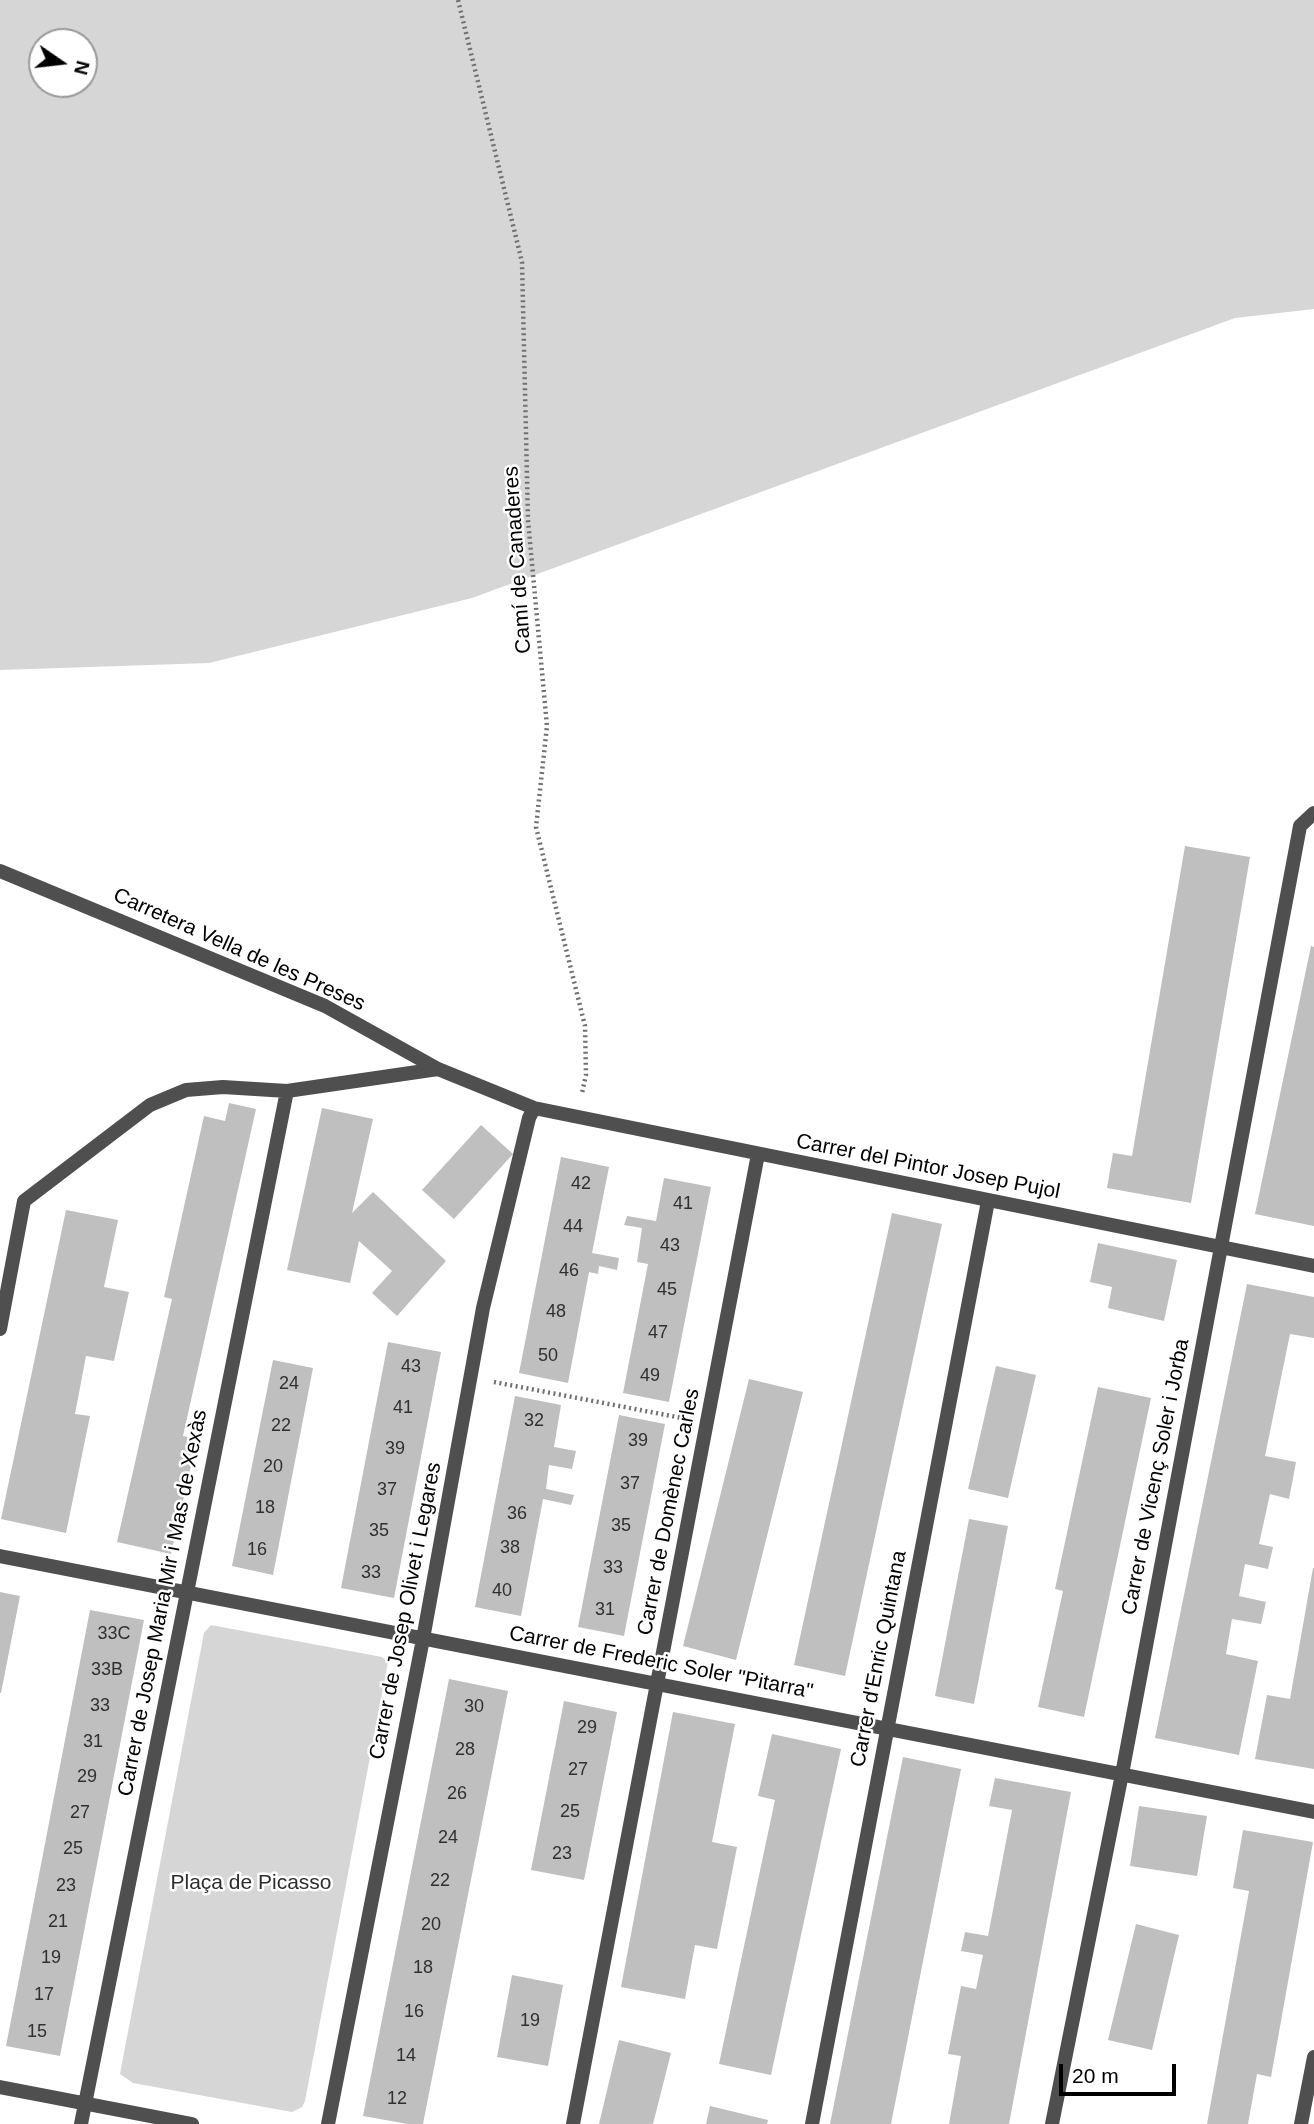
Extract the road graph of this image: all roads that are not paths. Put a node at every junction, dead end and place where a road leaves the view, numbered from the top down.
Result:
1 (1314, 813) edge
2 (0, 871) edge
3 (438, 1069) junction
4 (287, 1091) junction
5 (534, 1108) junction
6 (758, 1154) junction
7 (988, 1201) junction
8 (1221, 1247) junction
9 (1314, 1266) edge
10 (0, 1329) edge
11 (0, 1556) edge
12 (187, 1593) junction
13 (423, 1639) junction
14 (658, 1685) junction
15 (888, 1727) junction
16 (1122, 1774) junction
17 (1314, 1812) edge
18 (1314, 2057) edge
19 (0, 2087) edge
20 (86, 2103) junction
21 (81, 2124) edge
22 (192, 2124) edge
23 (328, 2124) edge
24 (573, 2124) edge
25 (812, 2124) edge
26 (1052, 2124) edge
27 (1301, 2124) edge

1 - 8 street, Carrer de Vicenç Soler i Jorba
2 - 3 street, Carretera Vella de les Preses
3 - 4 street
3 - 5 street, Carretera Vella de les Preses
4 - 10 street
4 - 12 street, Carrer de Josep Maria Mir i Mas de Xexàs
5 - 6 street, Carrer del Pintor Josep Pujol
5 - 13 street, Carrer de Josep Olivet i Legares
6 - 7 street, Carrer del Pintor Josep Pujol
6 - 14 street, Carrer de Domènec Carles
7 - 8 street, Carrer del Pintor Josep Pujol
7 - 15 street, Carrer d'Enric Quintana
8 - 9 street, Carrer del Pintor Josep Pujol
8 - 16 street, Carrer de Vicenç Soler i Jorba
11 - 12 street, Carrer de Frederic Soler "Pitarra"
12 - 13 street, Carrer de Frederic Soler "Pitarra"
12 - 20 street, Carrer de Josep Maria Mir i Mas de Xexàs
13 - 14 street, Carrer de Frederic Soler "Pitarra"
13 - 23 street, Carrer de Josep Olivet i Legares
14 - 15 street, Carrer de Frederic Soler "Pitarra"
14 - 24 street, Carrer de Domènec Carles
15 - 16 street, Carrer de Frederic Soler "Pitarra"
15 - 25 street, Carrer d'Enric Quintana
16 - 17 street, Carrer de Frederic Soler "Pitarra"
16 - 26 street, Carrer de Vicenç Soler i Jorba
18 - 27 street
19 - 20 street
20 - 21 street, Carrer de Josep Maria Mir i Mas de Xexàs
20 - 22 street

